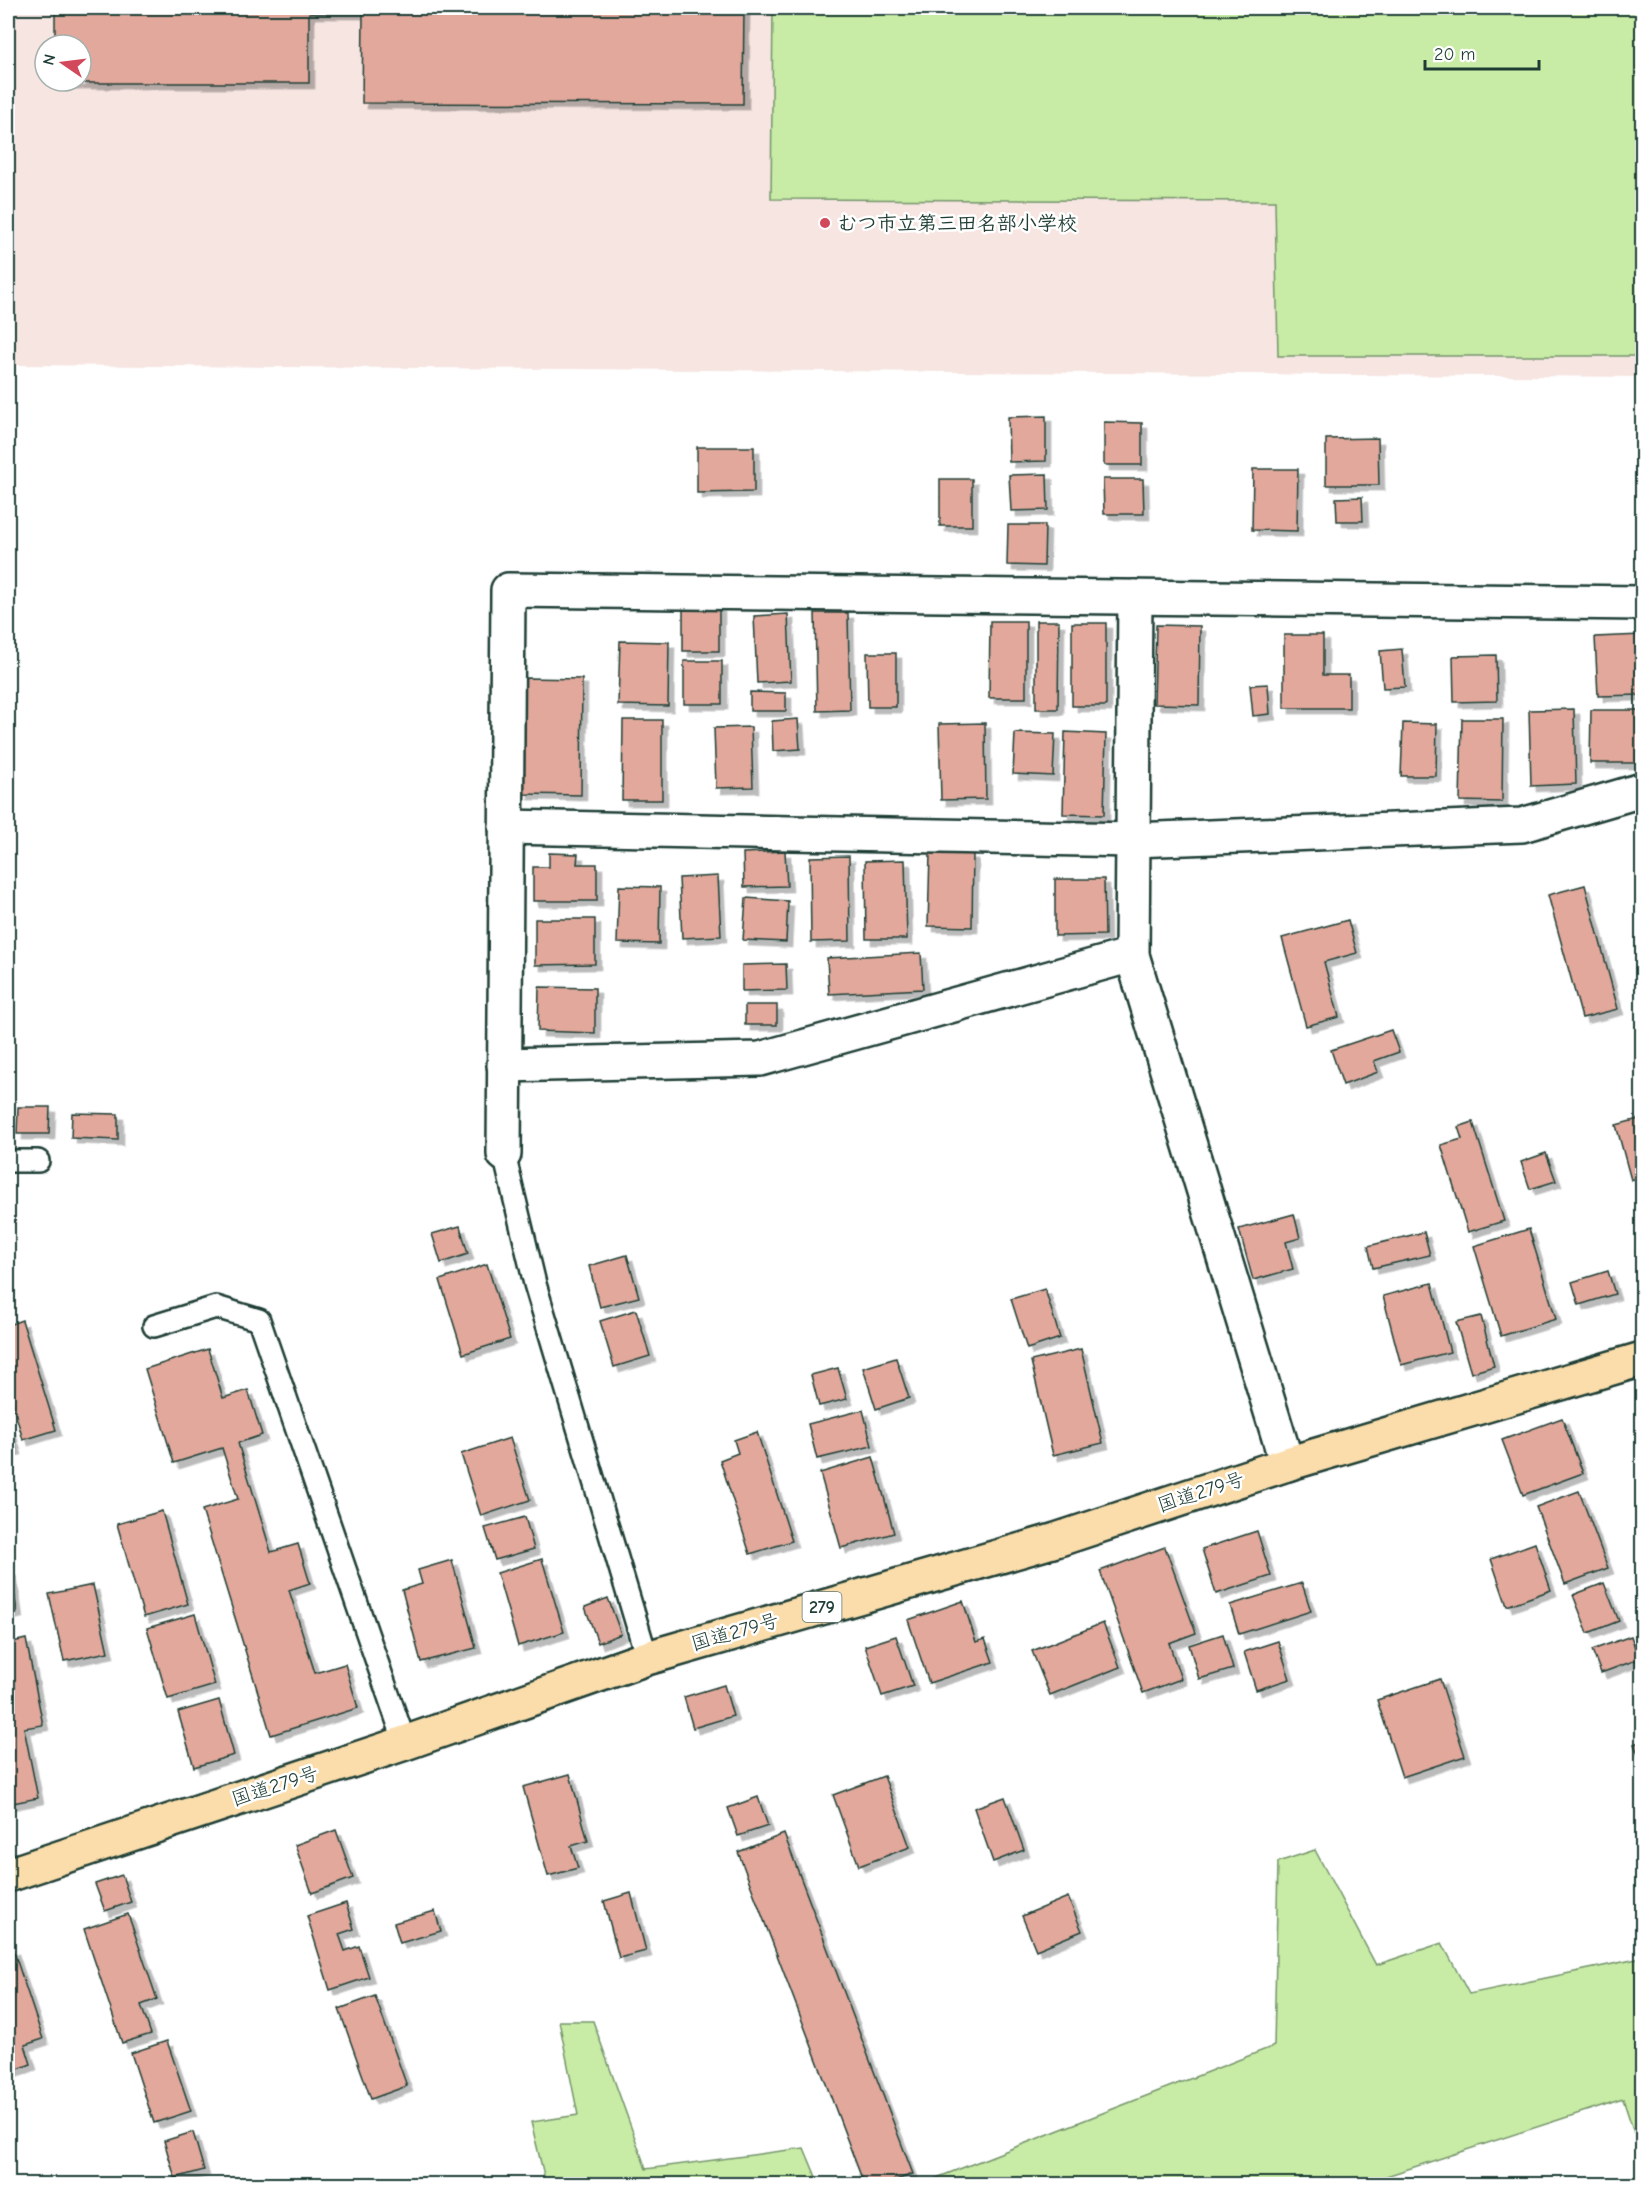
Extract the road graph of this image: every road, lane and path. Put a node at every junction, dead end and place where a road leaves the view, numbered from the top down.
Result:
1 (1135, 597) junction
2 (1642, 603) edge
3 (1642, 790) edge
4 (506, 827) junction
5 (1133, 840) junction
6 (1132, 955) junction
7 (504, 1065) junction
8 (504, 1154) joint
9 (8, 1161) edge
10 (38, 1161) dead end
11 (153, 1326) dead end
12 (1642, 1359) edge
13 (1287, 1464) junction
14 (647, 1658) junction
15 (405, 1743) junction
16 (8, 1875) edge

1 - 2 street
1 - 4 street
1 - 5 street
3 - 5 street
4 - 5 street
4 - 7 street
5 - 6 street
6 - 7 street
6 - 13 street
7 - 8 street
8 - 14 lane
9 - 10 lane
11 - 15 lane
12 - 13 highway, 国道279号 / 279
13 - 14 highway, 国道279号 / 279
14 - 15 highway, 国道279号 / 279
15 - 16 highway, 国道279号 / 279

